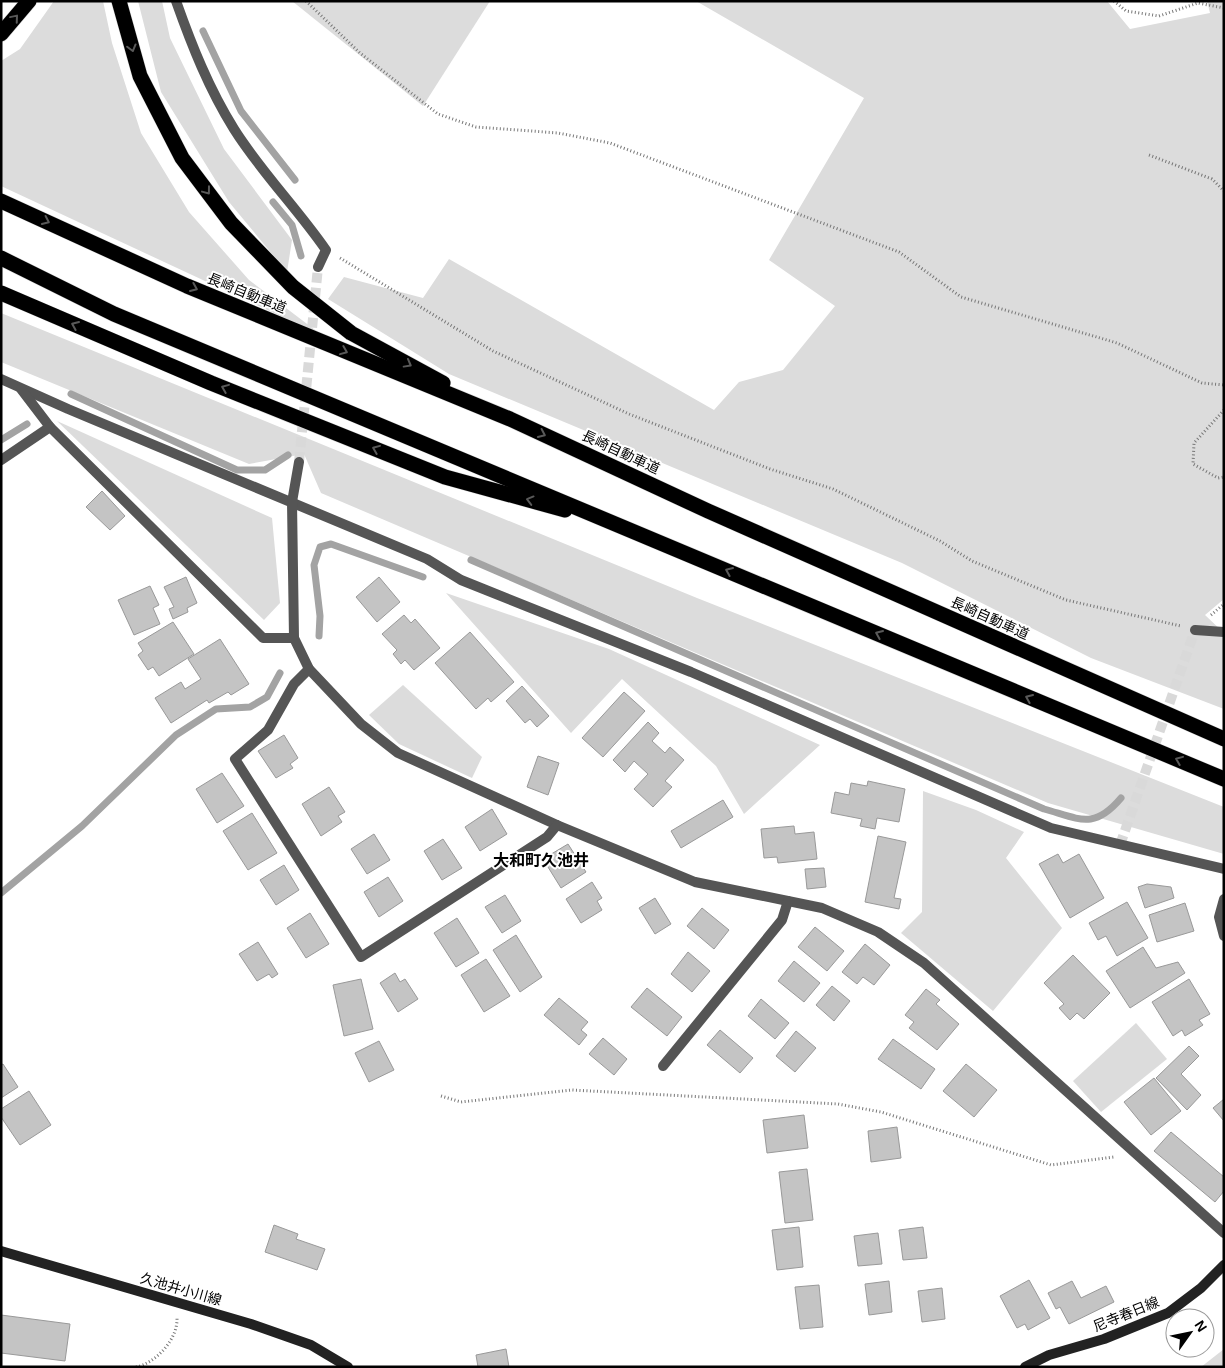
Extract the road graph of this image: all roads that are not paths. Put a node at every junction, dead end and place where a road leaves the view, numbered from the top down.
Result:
1 (29, 1) edge
2 (120, 1) edge
3 (176, 1) edge
4 (1, 34) edge
5 (1, 201) edge
6 (1, 258) edge
7 (318, 268) tunnel mouth
8 (1, 293) edge
9 (1, 379) edge
10 (19, 387) junction
11 (510, 419) junction
12 (50, 428) junction
13 (1, 460) edge
14 (299, 462) tunnel mouth
15 (292, 502) junction
16 (627, 528) junction
17 (1195, 630) road end
18 (1224, 632) edge
19 (294, 638) junction
20 (308, 669) junction
21 (1224, 739) edge
22 (1224, 779) edge
23 (557, 825) junction
24 (1224, 869) edge
25 (1224, 899) edge
26 (788, 901) junction
27 (1224, 936) edge
28 (663, 1066) dead end
29 (1224, 1233) edge
30 (1, 1251) edge
31 (1224, 1265) edge
32 (348, 1367) edge
33 (1025, 1367) edge

4 -> 1 highway
2 -> 11 highway
3 - 7 street
5 -> 11 highway, 長崎自動車道
6 - 16 highway
16 -> 8 highway
9 - 10 street
10 - 12 street
10 - 15 street
11 -> 21 highway, 長崎自動車道
12 - 13 street
12 - 19 street
14 - 15 street
15 - 19 street
15 - 24 street
22 -> 16 highway
17 - 18 street
19 - 20 street
20 - 23 street
20 - 23 street
23 - 26 street
25 - 27 street
26 - 28 street
26 - 29 street
30 - 32 street, 久池井小川線
31 - 33 street, 尼寺春日線

